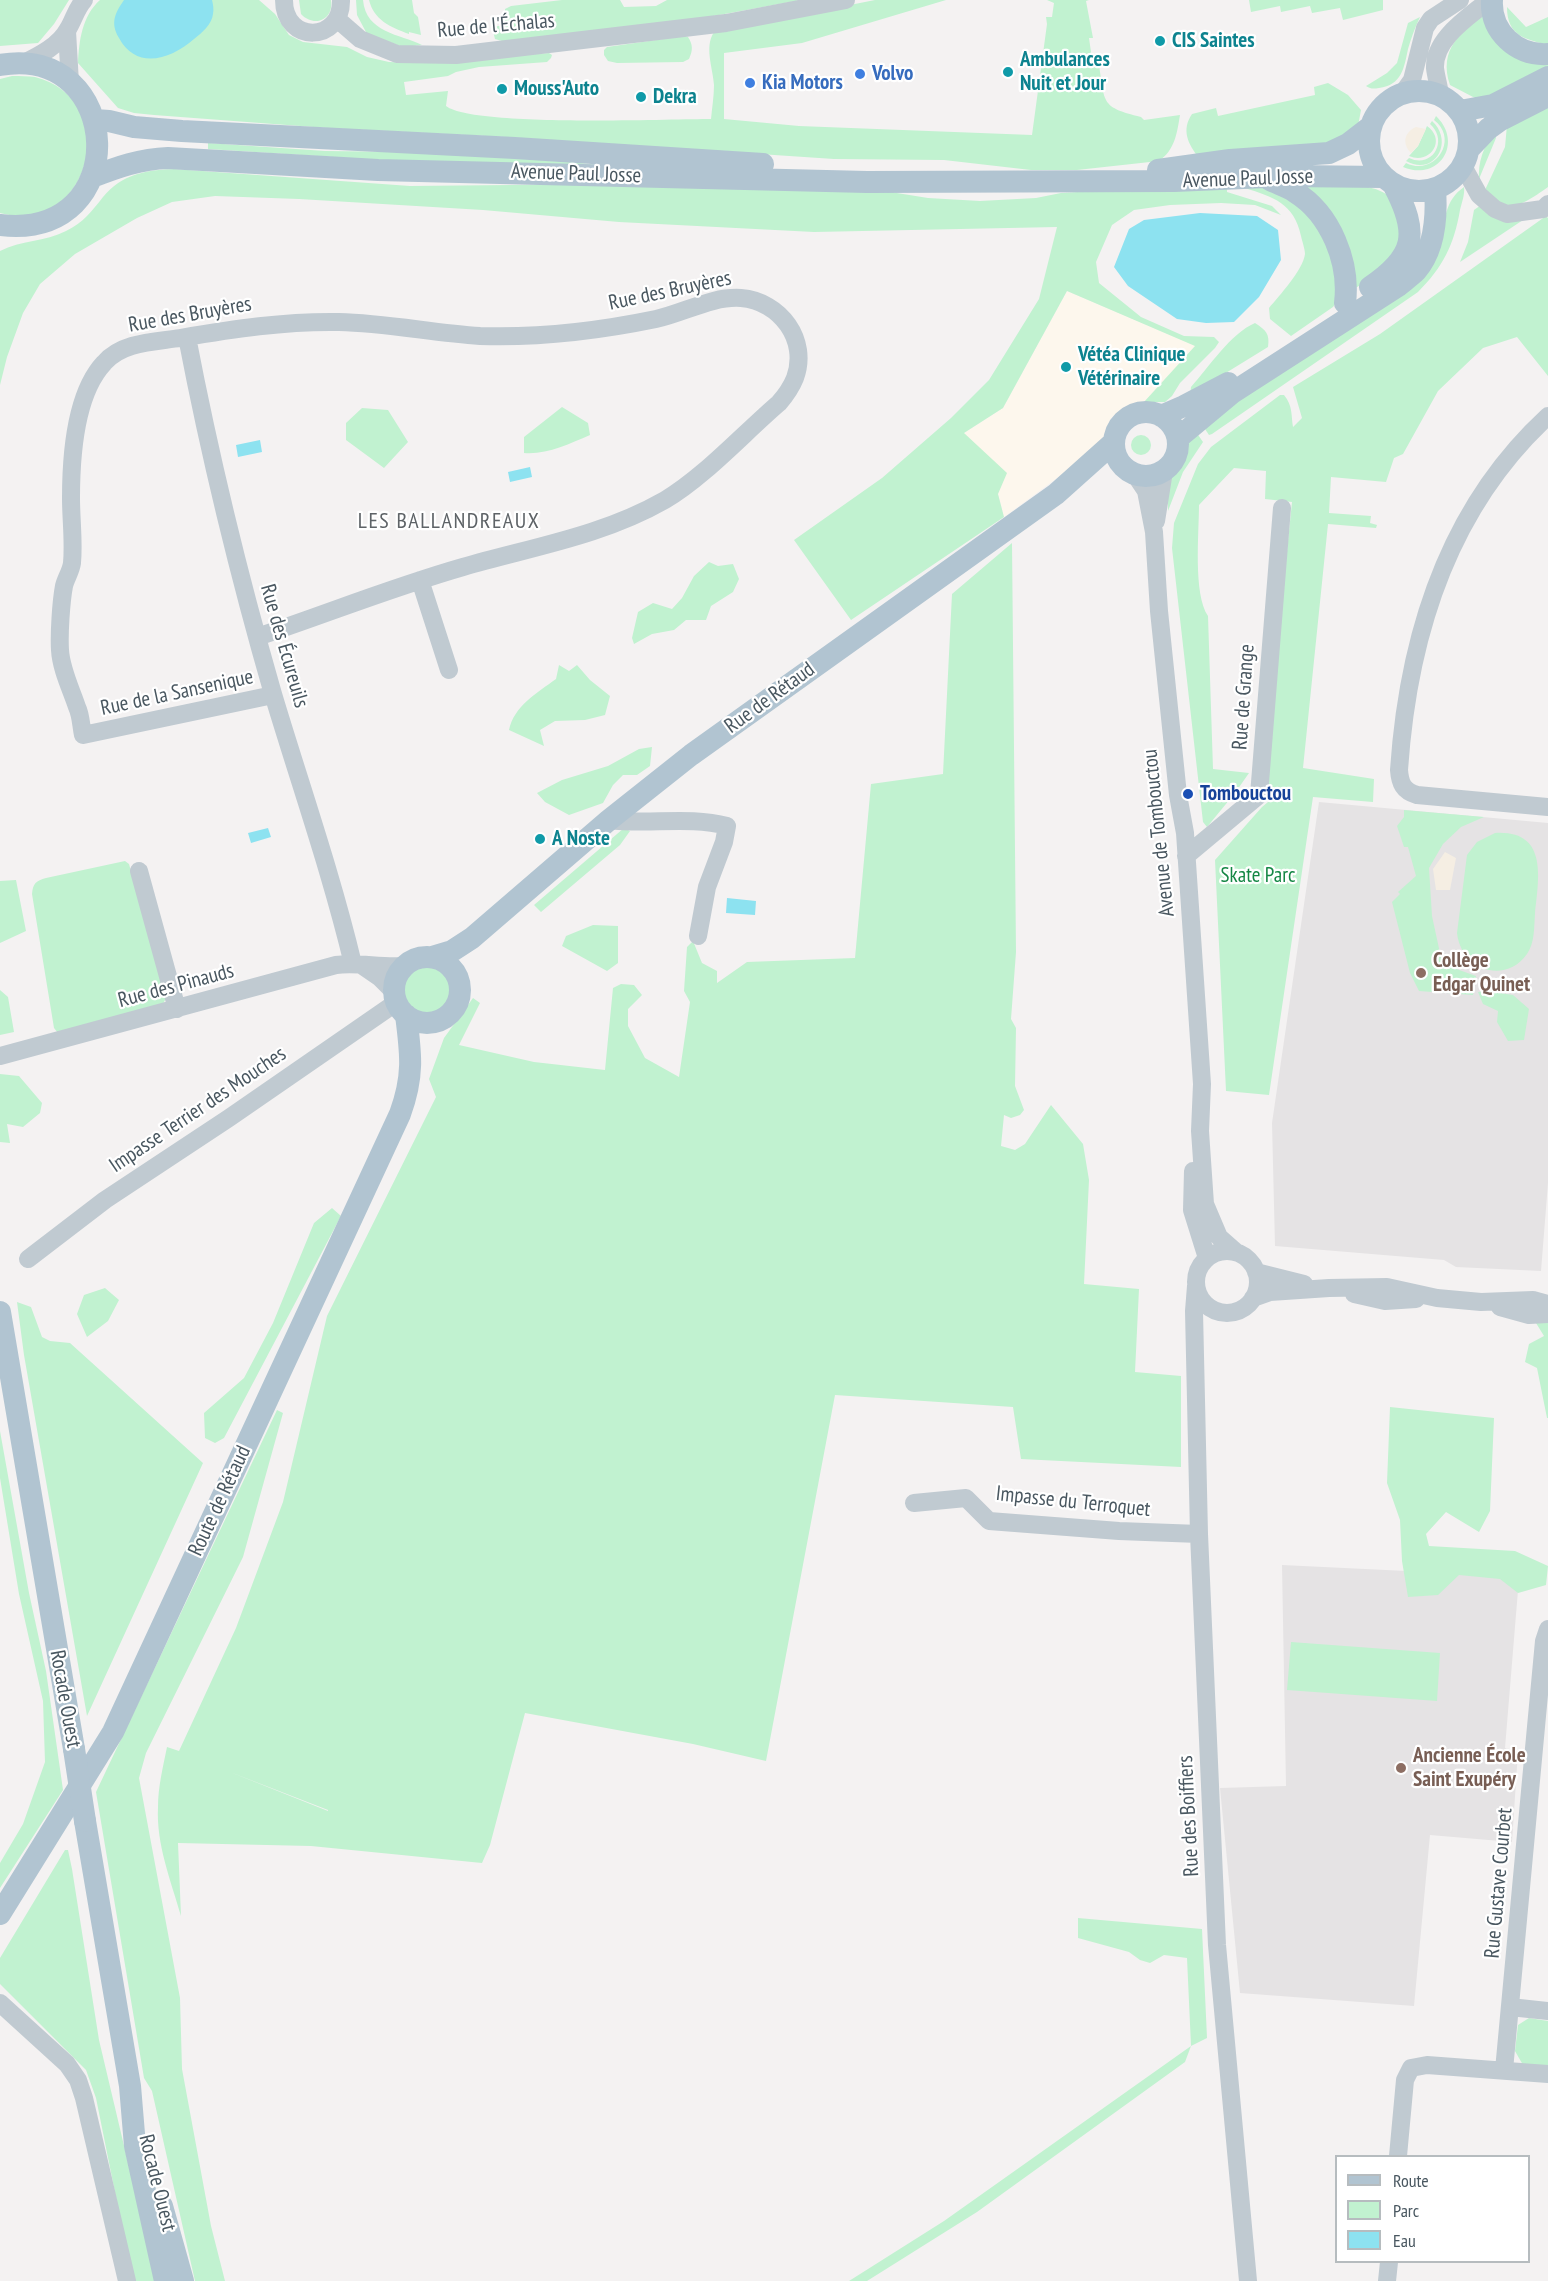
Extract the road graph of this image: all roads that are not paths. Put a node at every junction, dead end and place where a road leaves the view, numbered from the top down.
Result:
1 (84, 0) edge
2 (284, 0) edge
3 (341, 0) edge
4 (846, 0) edge
5 (1460, 0) edge
6 (1490, 0) edge
7 (338, 19) junction
8 (67, 31) junction
9 (1548, 54) edge
10 (11, 64) edge
11 (1548, 77) edge
12 (70, 83) junction
13 (1402, 94) junction
14 (1440, 96) junction
15 (1548, 96) edge
16 (1460, 111) junction
17 (95, 120) junction
18 (1370, 128) junction
19 (1466, 158) junction
20 (92, 177) junction
21 (1266, 178) junction
22 (1114, 180) junction
23 (1389, 181) junction
24 (1064, 182) junction
25 (1435, 189) junction
26 (1548, 204) edge
27 (5, 230) edge
28 (1345, 303) junction
29 (187, 337) junction
30 (1161, 416) junction
31 (1548, 416) edge
32 (1178, 438) junction
33 (1113, 443) junction
34 (1129, 470) junction
35 (1164, 471) junction
36 (1056, 494) junction
37 (1282, 508) dead end
38 (1154, 532) junction
39 (420, 580) junction
40 (257, 637) junction
41 (449, 670) dead end
42 (273, 695) junction
43 (77, 707) joint
44 (1548, 807) edge
45 (609, 820) junction
46 (1186, 856) junction
47 (139, 871) dead end
48 (496, 919) junction
49 (698, 936) dead end
50 (432, 957) junction
51 (358, 965) junction
52 (404, 966) junction
53 (458, 977) junction
54 (399, 1003) junction
55 (177, 1009) junction
56 (439, 1021) junction
57 (0, 1056) edge
58 (411, 1074) junction
59 (1200, 1131) junction
60 (1236, 1252) junction
61 (1207, 1258) junction
62 (28, 1259) dead end
63 (1256, 1272) junction
64 (1196, 1286) junction
65 (1329, 1288) junction
66 (1253, 1298) junction
67 (1481, 1302) junction
68 (1548, 1304) edge
69 (0, 1312) edge
70 (1219, 1312) junction
71 (1548, 1314) edge
72 (1196, 1349) junction
73 (914, 1503) dead end
74 (1199, 1534) junction
75 (1548, 1629) edge
76 (0, 1914) edge
77 (0, 2003) edge
78 (1510, 2007) junction
79 (1548, 2011) edge
80 (1504, 2070) junction
81 (1548, 2074) edge
82 (130, 2086) junction
83 (1398, 2155) edge
84 (1389, 2263) edge
85 (127, 2281) edge
86 (165, 2281) edge
87 (183, 2281) edge
88 (1248, 2281) edge
89 (1387, 2281) edge

1 - 8 street
2 - 7 street
3 - 7 street
4 - 7 street, Rue de l'Échalas
5 - 13 street
6 - 9 main road
6 - 14 street
8 - 10 street
8 - 12 street
10 - 12 main road
11 - 16 main road
12 - 17 main road
13 - 14 main road
13 - 18 main road
14 - 16 main road
15 - 19 main road
16 - 19 main road
17 - 20 main road
17 - 24 main road, Avenue Paul Josse
18 - 22 main road, Avenue Paul Josse
18 - 23 main road
19 - 25 main road
19 - 26 street
20 - 24 main road, Avenue Paul Josse
20 - 27 main road
21 - 22 main road, Avenue Paul Josse
21 - 23 main road, Avenue Paul Josse
21 - 28 main road
22 - 24 main road, Avenue Paul Josse
23 - 25 main road
23 - 28 main road
25 - 32 main road
28 - 30 main road
29 - 39 street, Rue des Bruyères
29 - 40 street, Rue des Écureuils
29 - 43 street, Rue des Bruyères
30 - 32 main road
30 - 33 main road
31 - 44 street
32 - 35 main road
33 - 34 main road
33 - 36 main road, Rue de Rétaud
34 - 35 main road
34 - 36 main road, Rue de Rétaud
34 - 38 street, Avenue de Tombouctou
35 - 38 street, Avenue de Tombouctou
36 - 45 main road, Rue de Rétaud
37 - 46 street, Rue de Grange
38 - 46 street, Avenue de Tombouctou
39 - 40 street, Rue des Bruyères
39 - 41 street
40 - 42 street, Rue des Écureuils
42 - 43 street, Rue de la Sansenique
42 - 51 street, Rue des Écureuils
45 - 48 main road, Rue de Rétaud
45 - 49 street
46 - 59 street, Avenue de Tombouctou
47 - 55 street
48 - 50 main road
48 - 53 main road
50 - 52 main road
50 - 53 main road
51 - 52 street, Rue des Pinauds
51 - 54 street
51 - 55 street, Rue des Pinauds
52 - 54 main road
53 - 56 main road
54 - 56 main road
54 - 58 main road
54 - 62 street, Impasse Terrier des Mouches
55 - 57 street, Rue des Pinauds
56 - 58 main road
58 - 76 main road, Route de Rétaud
59 - 60 street, Avenue de Tombouctou
59 - 61 street, Avenue de Tombouctou
60 - 61 street
60 - 63 street
61 - 64 street
63 - 65 street
63 - 66 street
64 - 70 street
64 - 72 street, Rue des Boiffiers
65 - 66 street
65 - 67 street
66 - 70 street
67 - 68 street
67 - 71 street
69 - 82 main road, Rocade Ouest, bridge
70 - 72 street, Rue des Boiffiers
72 - 74 street, Rue des Boiffiers
73 - 74 street, Impasse du Terroquet
74 - 88 street, Rue des Boiffiers
75 - 78 street, Rue Gustave Courbet
77 - 85 street
78 - 79 street
78 - 80 street, Rue Gustave Courbet
80 - 81 street
80 - 83 street
82 - 86 main road, Rocade Ouest
82 - 87 main road, Rocade Ouest
84 - 89 street

